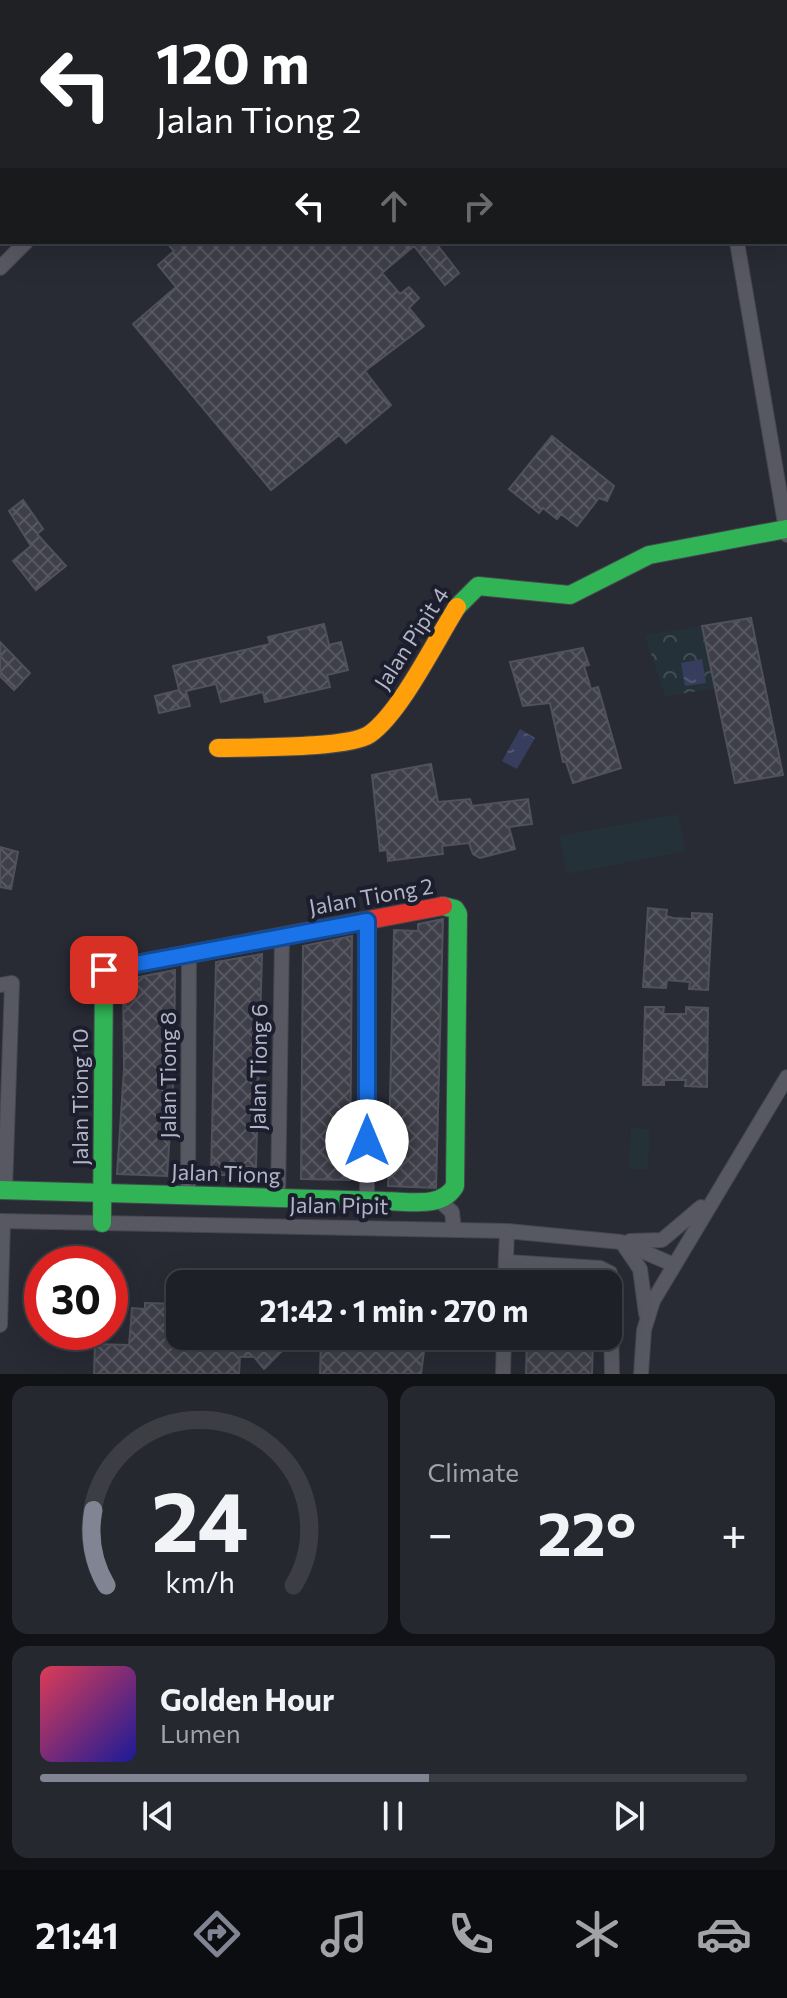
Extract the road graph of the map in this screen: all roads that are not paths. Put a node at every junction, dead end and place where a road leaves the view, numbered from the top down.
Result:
1 (24, 244) edge
2 (737, 244) edge
3 (0, 268) edge
4 (786, 529) edge
5 (787, 535) edge
6 (218, 748) dead end
7 (367, 921) junction
8 (282, 936) junction
9 (189, 953) junction
10 (104, 970) joint
11 (0, 985) edge
12 (787, 1077) edge
13 (2, 1190) edge
14 (102, 1192) junction
15 (714, 1195) junction
16 (188, 1197) junction
17 (278, 1199) junction
18 (444, 1199) junction
19 (367, 1202) junction
20 (1, 1221) edge
21 (102, 1223) junction
22 (454, 1230) junction
23 (507, 1231) junction
24 (621, 1242) junction
25 (1, 1252) edge
26 (506, 1262) junction
27 (672, 1264) junction
28 (506, 1270) edge
29 (646, 1318) junction
30 (0, 1325) edge
31 (504, 1350) edge
32 (503, 1374) edge
33 (612, 1374) edge
34 (641, 1374) edge

1 - 3 street
2 - 4 street
4 - 5 street
4 - 6 street, Jalan Pipit 4
7 - 8 street, Jalan Tiong 2
7 - 18 street, Jalan Tiong 2
7 - 19 street
8 - 9 street, Jalan Tiong 2
8 - 17 street, Jalan Tiong 6
9 - 10 street, Jalan Tiong 2
9 - 16 street, Jalan Tiong 8
10 - 14 street, Jalan Tiong 10
11 - 13 street
12 - 15 street
13 - 14 street, Jalan Tiong
14 - 16 street, Jalan Tiong
14 - 21 street, Jalan Tiong 10
15 - 24 street
15 - 27 street
16 - 17 street, Jalan Tiong
17 - 19 street, Jalan Tiong
18 - 19 street, Jalan Tiong
18 - 22 street
20 - 21 street, Jalan Pipit
20 - 25 street
21 - 22 street, Jalan Pipit
22 - 23 street, Jalan Pipit
23 - 24 street, Jalan Pipit
23 - 26 street
24 - 27 street, Jalan Pipit
24 - 29 street
25 - 30 street
26 - 28 street
26 - 33 street
27 - 29 street
29 - 34 street
31 - 32 street

